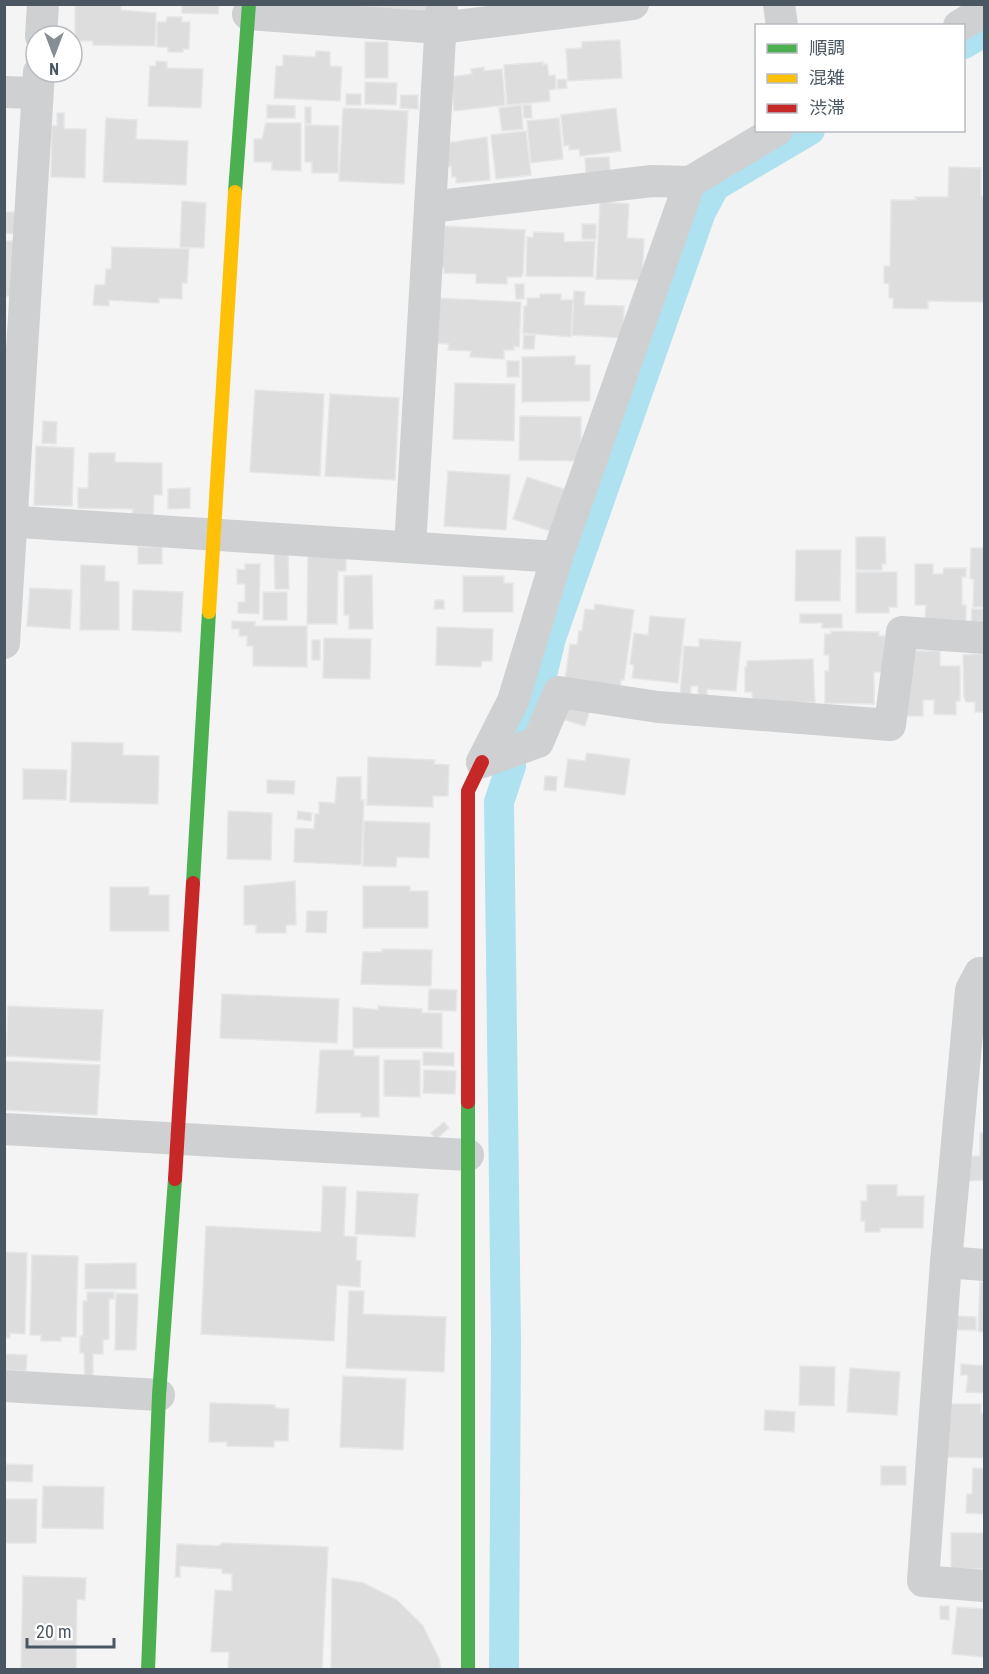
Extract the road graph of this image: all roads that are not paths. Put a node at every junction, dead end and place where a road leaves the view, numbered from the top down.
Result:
1 (43, 4) edge
2 (633, 4) edge
3 (779, 4) edge
4 (248, 9) edge
5 (984, 10) edge
6 (441, 16) edge
7 (42, 24) edge
8 (782, 24) edge
9 (962, 24) edge
10 (34, 84) edge
11 (38, 84) edge
12 (4, 92) edge
13 (774, 132) edge
14 (690, 182) junction
15 (430, 207) junction
16 (8, 521) edge
17 (214, 535) junction
18 (410, 547) junction
19 (557, 557) junction
20 (984, 638) edge
21 (4, 643) edge
22 (482, 762) junction
23 (984, 973) edge
24 (4, 1129) edge
25 (178, 1141) junction
26 (468, 1155) junction
27 (946, 1262) junction
28 (984, 1265) edge
29 (4, 1386) edge
30 (159, 1395) junction
31 (984, 1586) edge
32 (148, 1670) edge
33 (468, 1670) edge

1 - 7 street
2 - 6 street
3 - 8 street
4 - 6 street
4 - 17 street
5 - 9 street
6 - 15 street
10 - 12 street
11 - 16 street
13 - 14 street
14 - 15 street
14 - 19 street
15 - 18 street
16 - 17 street
16 - 21 street
17 - 18 street
17 - 25 street
18 - 19 street
19 - 22 street
20 - 22 street
22 - 26 street
23 - 27 street
24 - 25 street
25 - 26 street
25 - 30 street
26 - 33 street
27 - 28 street
27 - 31 street
29 - 30 street
30 - 32 street

